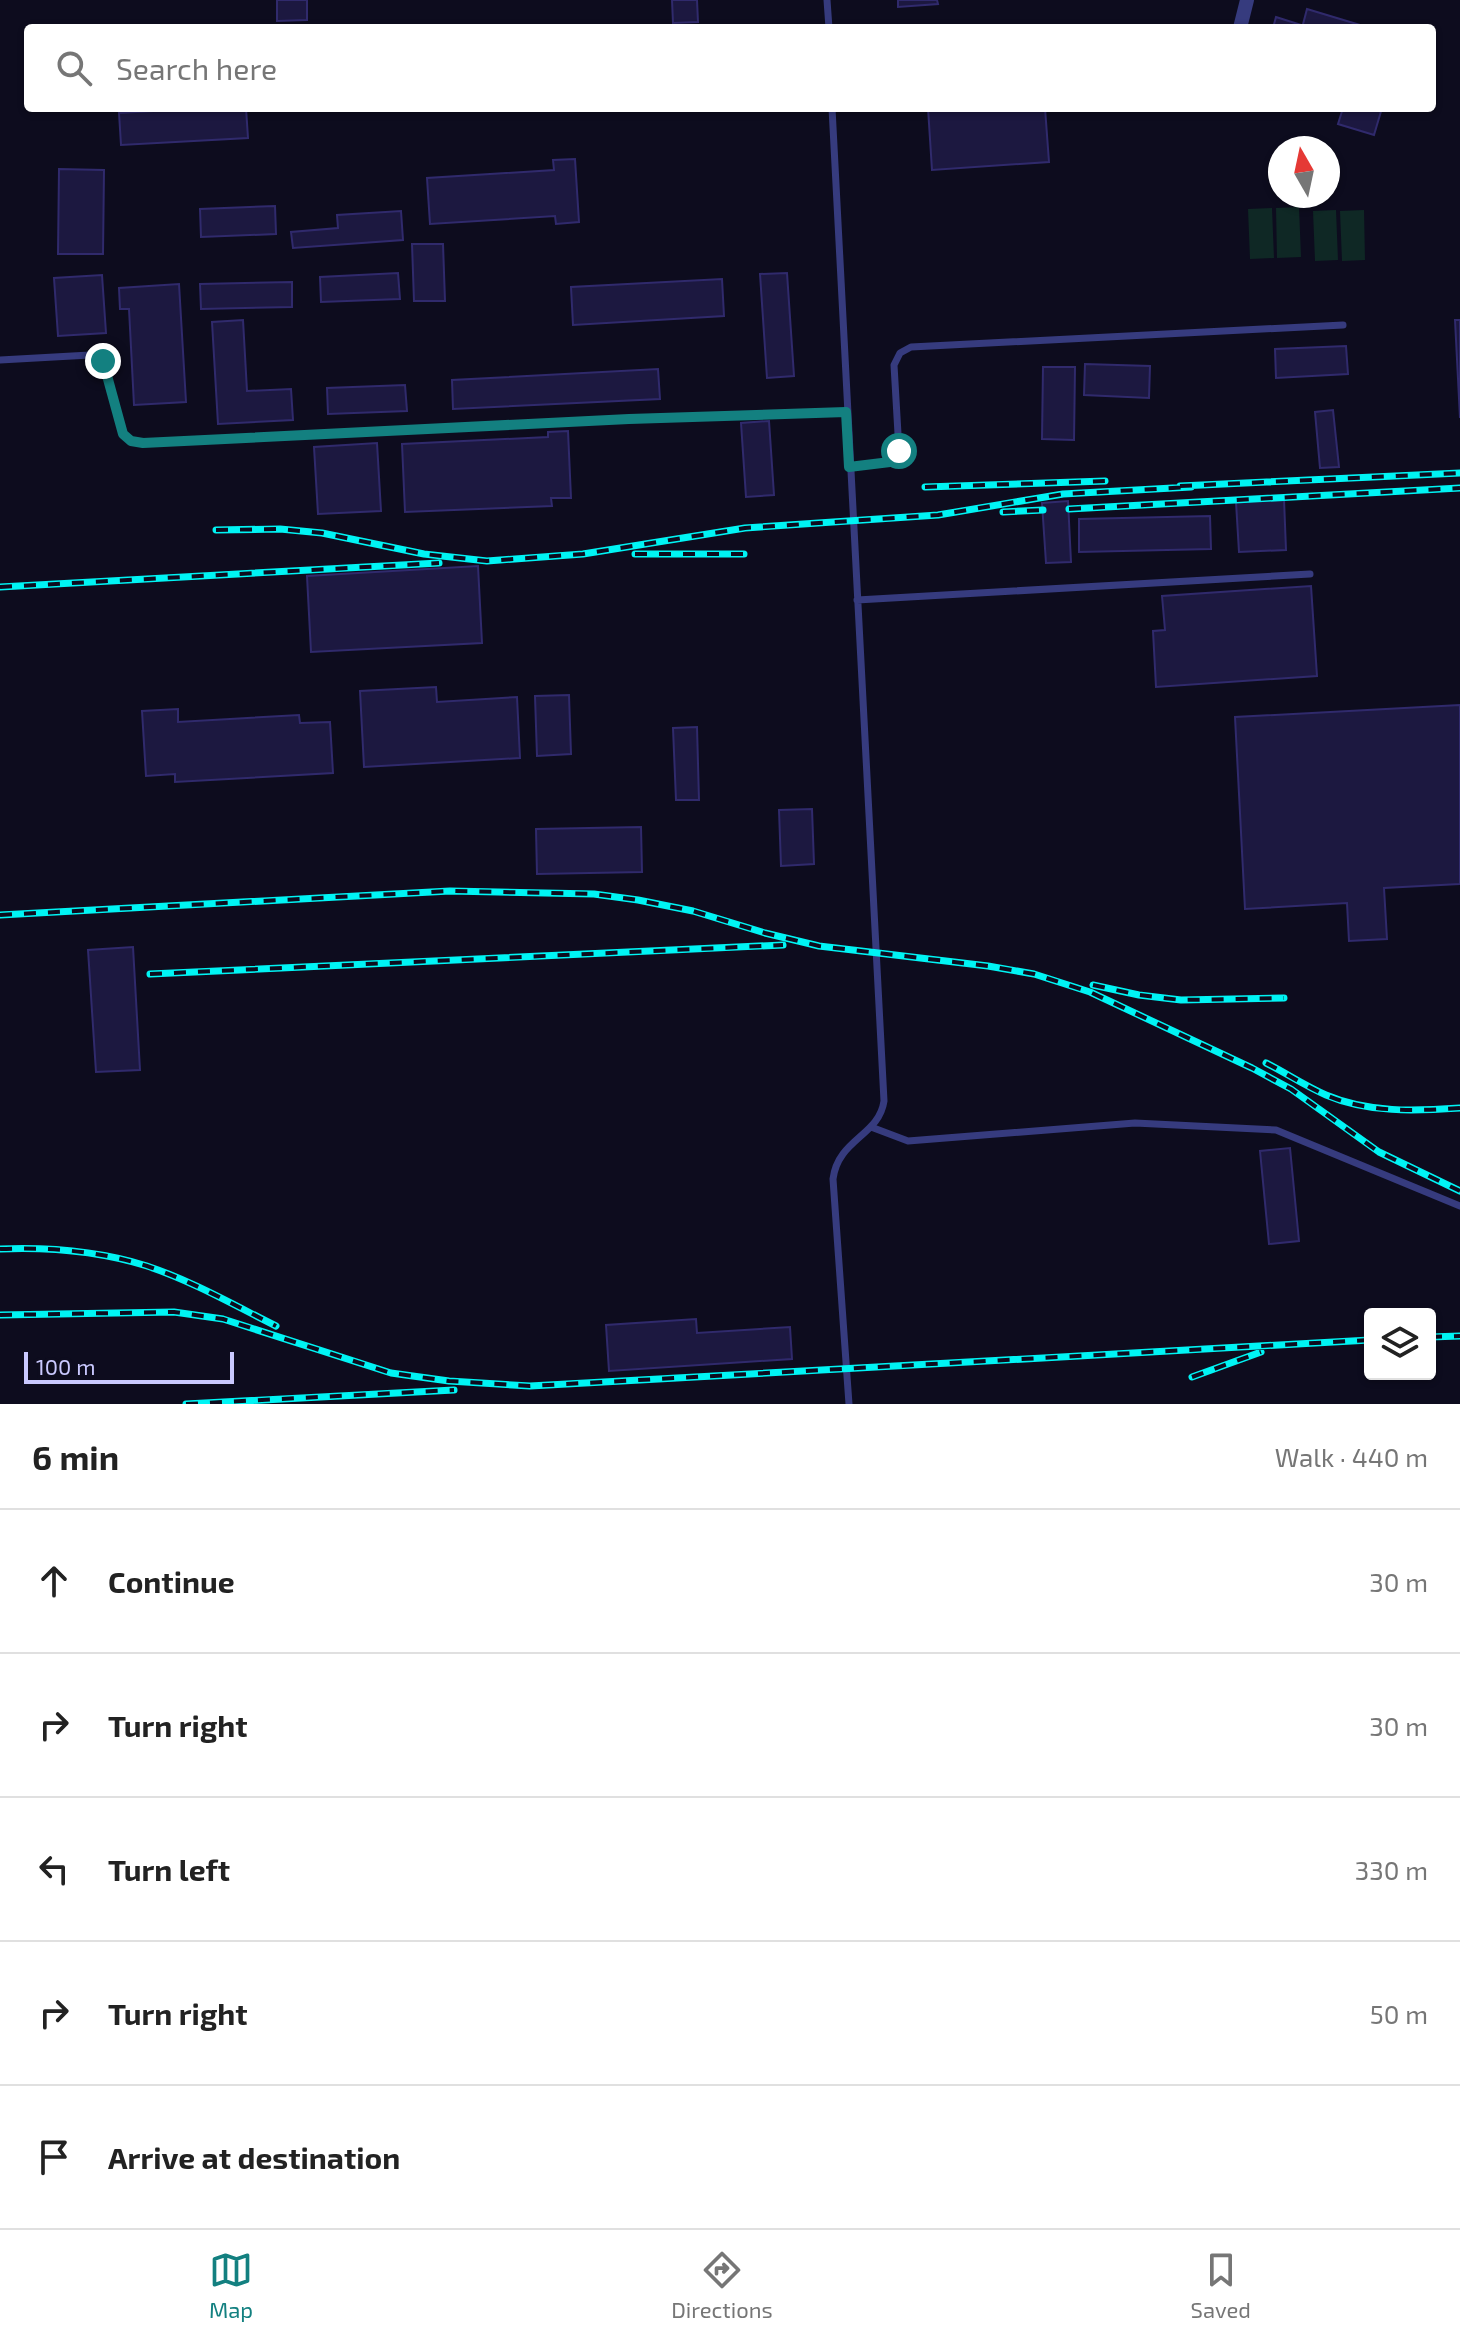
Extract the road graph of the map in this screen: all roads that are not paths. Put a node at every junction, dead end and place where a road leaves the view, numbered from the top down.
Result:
1 (827, 0) edge
2 (1247, 0) edge
3 (829, 24) edge
4 (1241, 24) edge
5 (832, 112) edge
6 (1343, 325) dead end
7 (0, 360) edge
8 (846, 412) junction
9 (849, 467) junction
10 (1310, 574) dead end
11 (857, 600) junction
12 (871, 1127) junction
13 (1460, 1206) edge
14 (849, 1404) edge

1 - 3 lane
2 - 4 street
5 - 8 lane
6 - 9 lane
7 - 8 lane
8 - 9 lane
9 - 11 lane
10 - 11 lane
11 - 12 lane
12 - 13 lane
12 - 14 lane

